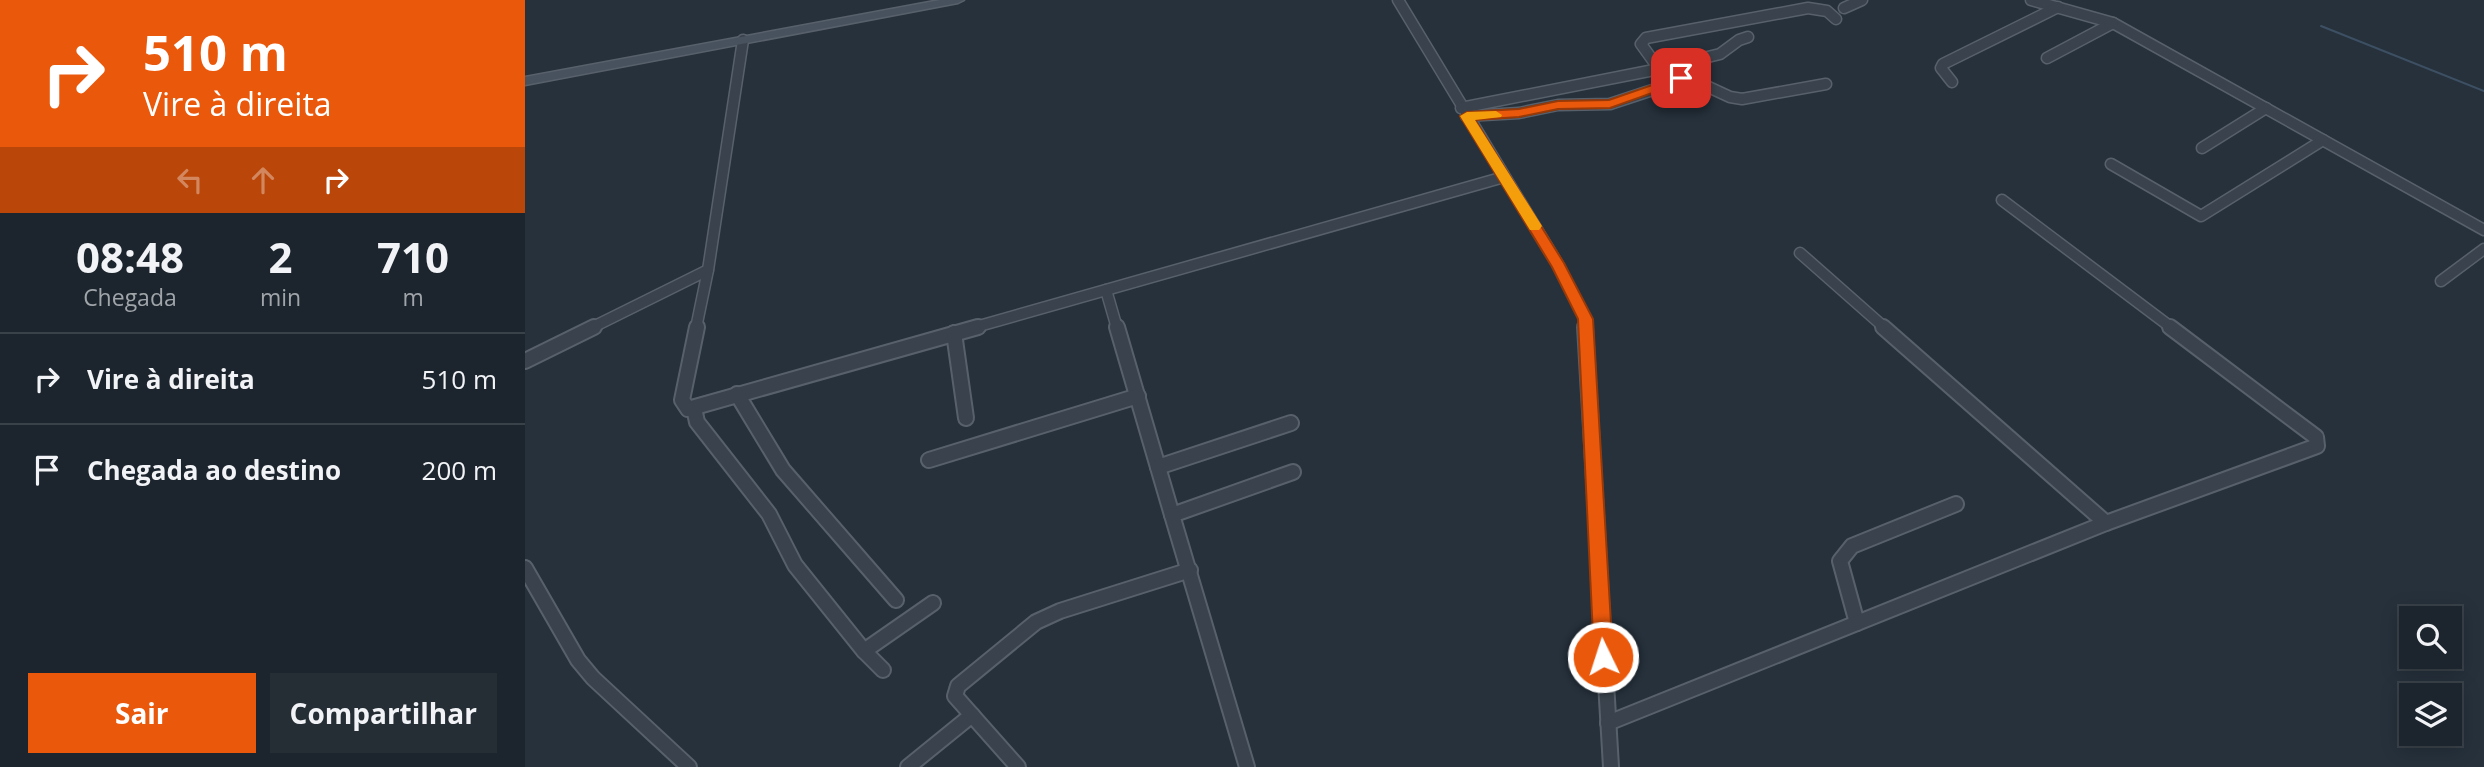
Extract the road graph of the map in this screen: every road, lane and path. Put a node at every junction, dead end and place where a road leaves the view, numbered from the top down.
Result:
1 (953, 0) edge
2 (1398, 0) edge
3 (1862, 0) edge
4 (2031, 0) edge
5 (2058, 7) junction
6 (1844, 8) dead end
7 (1836, 19) dead end
8 (2113, 23) junction
9 (1748, 37) dead end
10 (743, 40) junction
11 (2047, 58) dead end
12 (1660, 69) junction
13 (525, 81) edge
14 (1952, 82) dead end
15 (1826, 84) dead end
16 (2266, 108) junction
17 (1464, 112) junction
18 (2323, 140) junction
19 (2202, 148) dead end
20 (2111, 164) dead end
21 (1504, 177) junction
22 (2002, 200) dead end
23 (2484, 230) edge
24 (2484, 249) edge
25 (1800, 253) dead end
26 (708, 270) junction
27 (2441, 281) dead end
28 (1106, 290) junction
29 (954, 332) junction
30 (525, 361) edge
31 (737, 394) junction
32 (1138, 396) junction
33 (694, 408) junction
34 (966, 418) dead end
35 (1291, 423) dead end
36 (929, 460) dead end
37 (1158, 467) junction
38 (1293, 472) dead end
39 (1956, 504) dead end
40 (1172, 515) junction
41 (2106, 523) junction
42 (525, 568) edge
43 (1190, 570) junction
44 (896, 600) dead end
45 (933, 603) dead end
46 (1857, 623) junction
47 (864, 651) junction
48 (883, 670) dead end
49 (972, 715) junction
50 (1608, 723) junction
51 (689, 767) edge
52 (908, 767) edge
53 (1018, 767) edge
54 (1247, 767) edge
55 (1611, 767) edge

1 - 10 main road
2 - 17 street
3 - 6 street
4 - 5 street
5 - 8 street
5 - 14 street
7 - 12 street
8 - 11 street
8 - 16 street
9 - 12 street
10 - 13 main road
10 - 26 street
12 - 17 street
15 - 17 street
16 - 18 street
16 - 19 street
17 - 21 street
18 - 20 street
18 - 23 street
21 - 28 street
21 - 50 street
22 - 41 street
24 - 27 street
25 - 41 street
26 - 30 street
26 - 33 street
28 - 29 street
28 - 32 street
29 - 31 street
29 - 34 street
31 - 33 street
31 - 44 street
32 - 36 street
32 - 37 street
33 - 47 street
35 - 37 street
37 - 40 street
38 - 40 street
39 - 46 street
40 - 43 street
41 - 46 street
42 - 51 street
43 - 49 street
43 - 54 street
45 - 47 street
46 - 50 street
47 - 48 street
49 - 52 street
49 - 53 street
50 - 55 street

